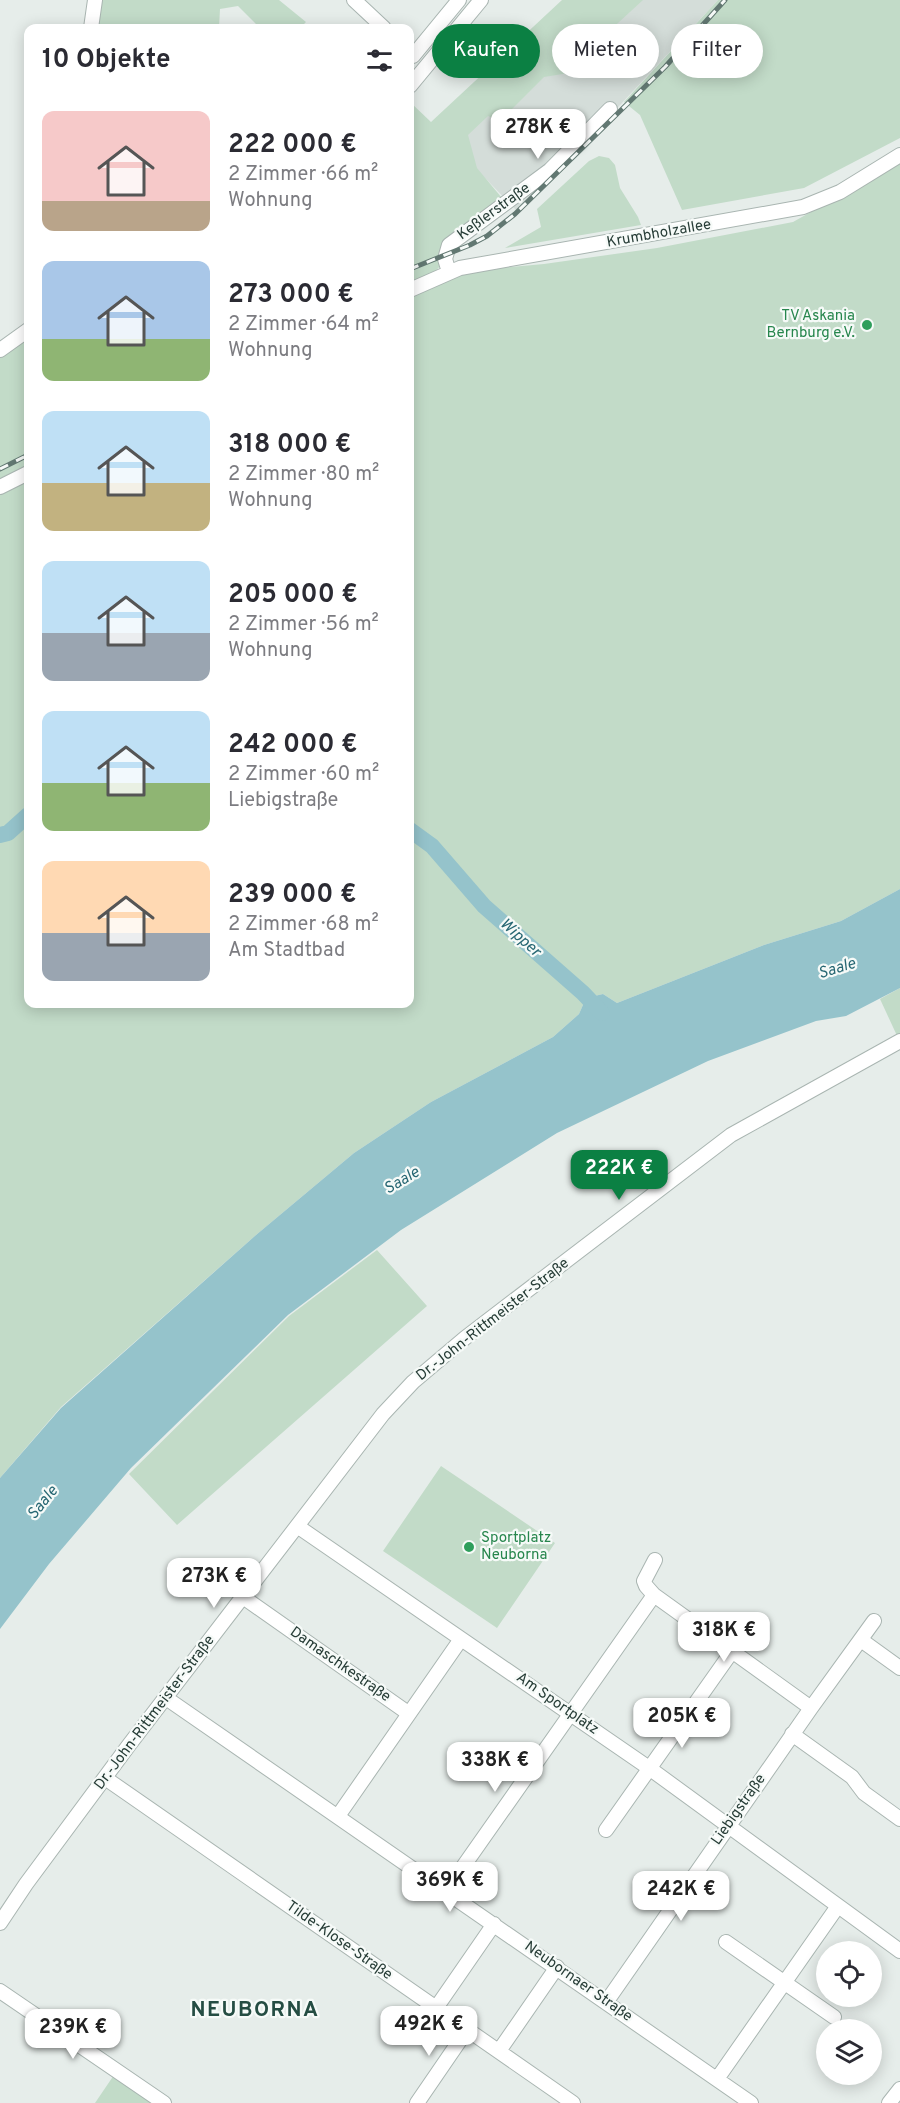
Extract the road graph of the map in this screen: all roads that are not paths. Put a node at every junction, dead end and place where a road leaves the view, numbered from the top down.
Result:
1 (95, 0) edge
2 (354, 0) edge
3 (459, 0) edge
4 (482, 0) edge
5 (92, 24) edge
6 (380, 24) edge
7 (414, 51) edge
8 (414, 57) edge
9 (426, 67) junction
10 (414, 81) edge
11 (610, 109) dead end
12 (900, 155) edge
13 (449, 272) junction
14 (414, 288) edge
15 (24, 332) edge
16 (2, 344) edge
17 (24, 475) edge
18 (0, 487) edge
19 (900, 1041) edge
20 (297, 1526) junction
21 (655, 1560) dead end
22 (654, 1595) junction
23 (243, 1597) junction
24 (874, 1621) dead end
25 (461, 1639) junction
26 (861, 1640) junction
27 (733, 1650) junction
28 (900, 1668) edge
29 (166, 1698) junction
30 (811, 1708) junction
31 (408, 1713) junction
32 (569, 1713) junction
33 (792, 1734) junction
34 (649, 1768) junction
35 (105, 1778) junction
36 (338, 1816) junction
37 (900, 1819) edge
38 (729, 1825) junction
39 (606, 1830) dead end
40 (446, 1891) junction
41 (838, 1905) junction
42 (0, 1923) edge
43 (494, 1924) junction
44 (726, 1942) dead end
45 (900, 1951) edge
46 (557, 1967) junction
47 (786, 1983) junction
48 (0, 1991) edge
49 (607, 2001) junction
50 (436, 2008) junction
51 (834, 2017) dead end
52 (468, 2030) junction
53 (499, 2051) junction
54 (717, 2079) junction
55 (900, 2089) edge
56 (164, 2103) edge
57 (417, 2103) edge
58 (573, 2103) edge
59 (751, 2103) edge
60 (889, 2103) edge

1 - 5 street
2 - 6 street
3 - 7 street
4 - 9 street
8 - 9 street
9 - 10 street
11 - 13 street, Keßlerstraße
12 - 13 street, Krumbholzallee
13 - 14 street, Krumbholzallee
15 - 16 street
17 - 18 street
19 - 20 street, Dr.-John-Rittmeister-Straße
20 - 23 street, Dr.-John-Rittmeister-Straße
20 - 25 street, Am Sportplatz
21 - 22 street
22 - 27 street
22 - 32 street
23 - 29 street, Dr.-John-Rittmeister-Straße
23 - 31 street, Damaschkestraße
24 - 26 street, Liebigstraße
25 - 31 street
25 - 32 street, Am Sportplatz
26 - 28 street
26 - 30 street, Liebigstraße
27 - 30 street
27 - 34 street
29 - 35 street, Dr.-John-Rittmeister-Straße
29 - 36 street, Neubornaer Straße
30 - 33 street, Liebigstraße
31 - 36 street
32 - 34 street, Am Sportplatz
32 - 40 street
33 - 37 street
33 - 38 street, Liebigstraße
34 - 38 street, Am Sportplatz
34 - 39 street
35 - 42 street, Dr.-John-Rittmeister-Straße
35 - 50 street, Tilde-Klose-Straße
36 - 40 street, Neubornaer Straße
38 - 41 street, Am Sportplatz
38 - 49 street, Liebigstraße
40 - 43 street, Neubornaer Straße
41 - 45 street, Am Sportplatz
41 - 47 street
43 - 46 street, Neubornaer Straße
43 - 50 street
44 - 47 street
46 - 49 street, Neubornaer Straße
46 - 53 street
47 - 51 street
47 - 54 street
48 - 56 street
49 - 54 street, Neubornaer Straße
50 - 52 street, Tilde-Klose-Straße
52 - 53 street, Tilde-Klose-Straße
52 - 57 street
53 - 58 street, Tilde-Klose-Straße
54 - 59 street, Neubornaer Straße
55 - 60 street

